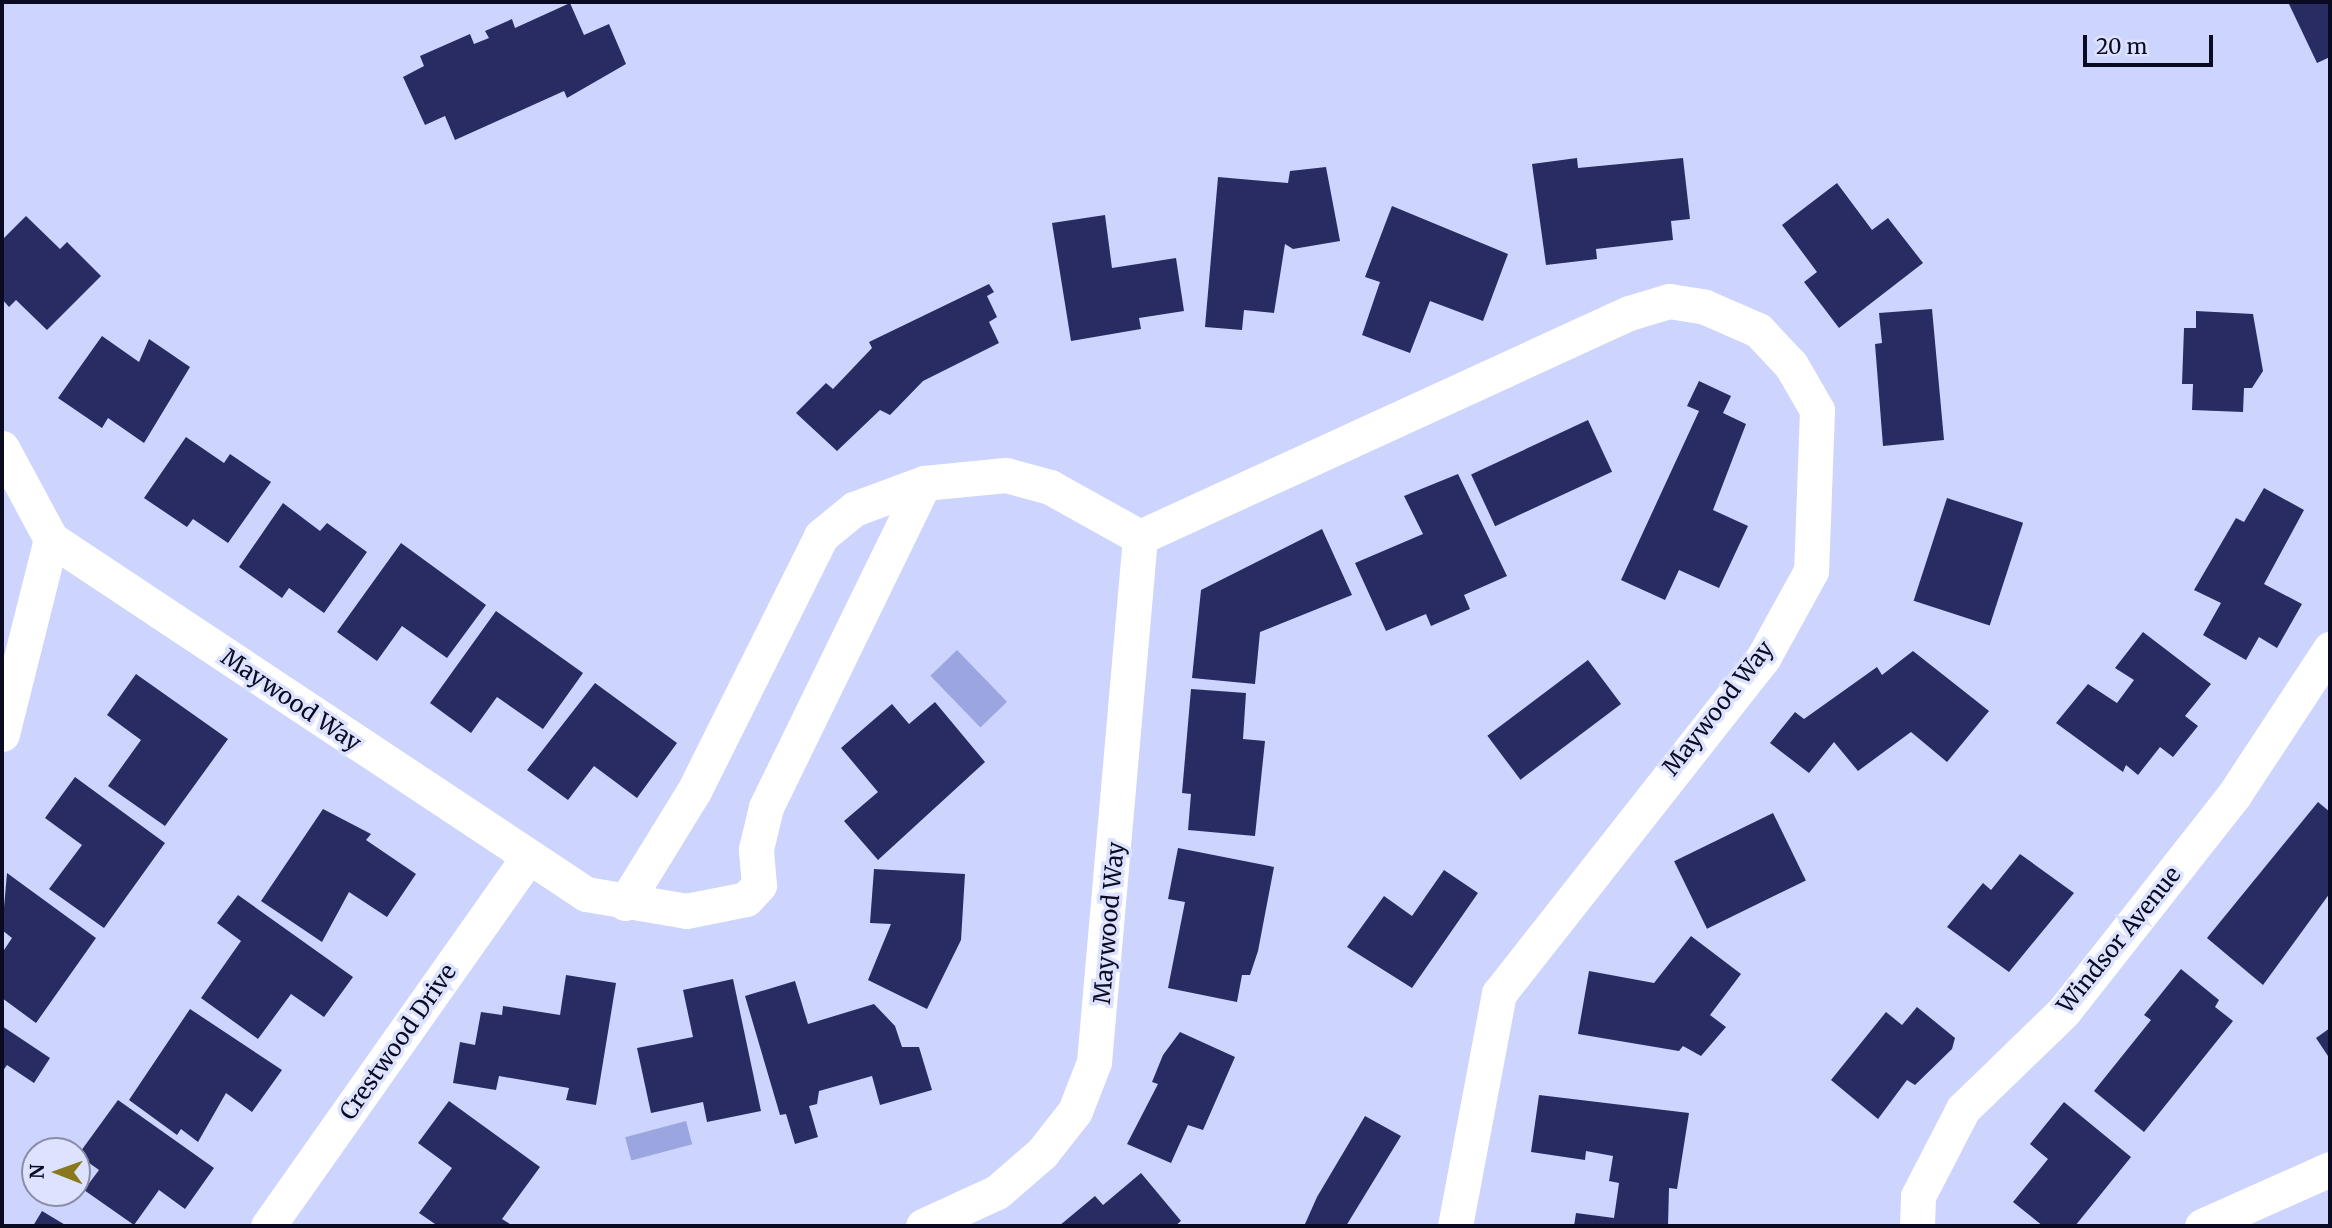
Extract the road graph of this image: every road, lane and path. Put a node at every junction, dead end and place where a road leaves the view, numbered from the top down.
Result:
1 (2, 448) edge
2 (924, 483) junction
3 (1140, 537) junction
4 (51, 539) junction
5 (2330, 649) edge
6 (2, 734) edge
7 (528, 858) junction
8 (625, 903) junction
9 (2330, 1169) edge
10 (268, 1226) edge
11 (923, 1226) edge
12 (1455, 1226) edge
13 (1917, 1226) edge
14 (2202, 1226) edge

1 - 4 street, Maywood Way
2 - 3 street
2 - 8 street
2 - 8 street, Maywood Way
3 - 11 street, Maywood Way
3 - 12 street, Maywood Way
4 - 6 street
4 - 7 street, Maywood Way
5 - 13 street, Windsor Avenue
7 - 8 street, Maywood Way
7 - 10 street, Crestwood Drive
9 - 14 street

